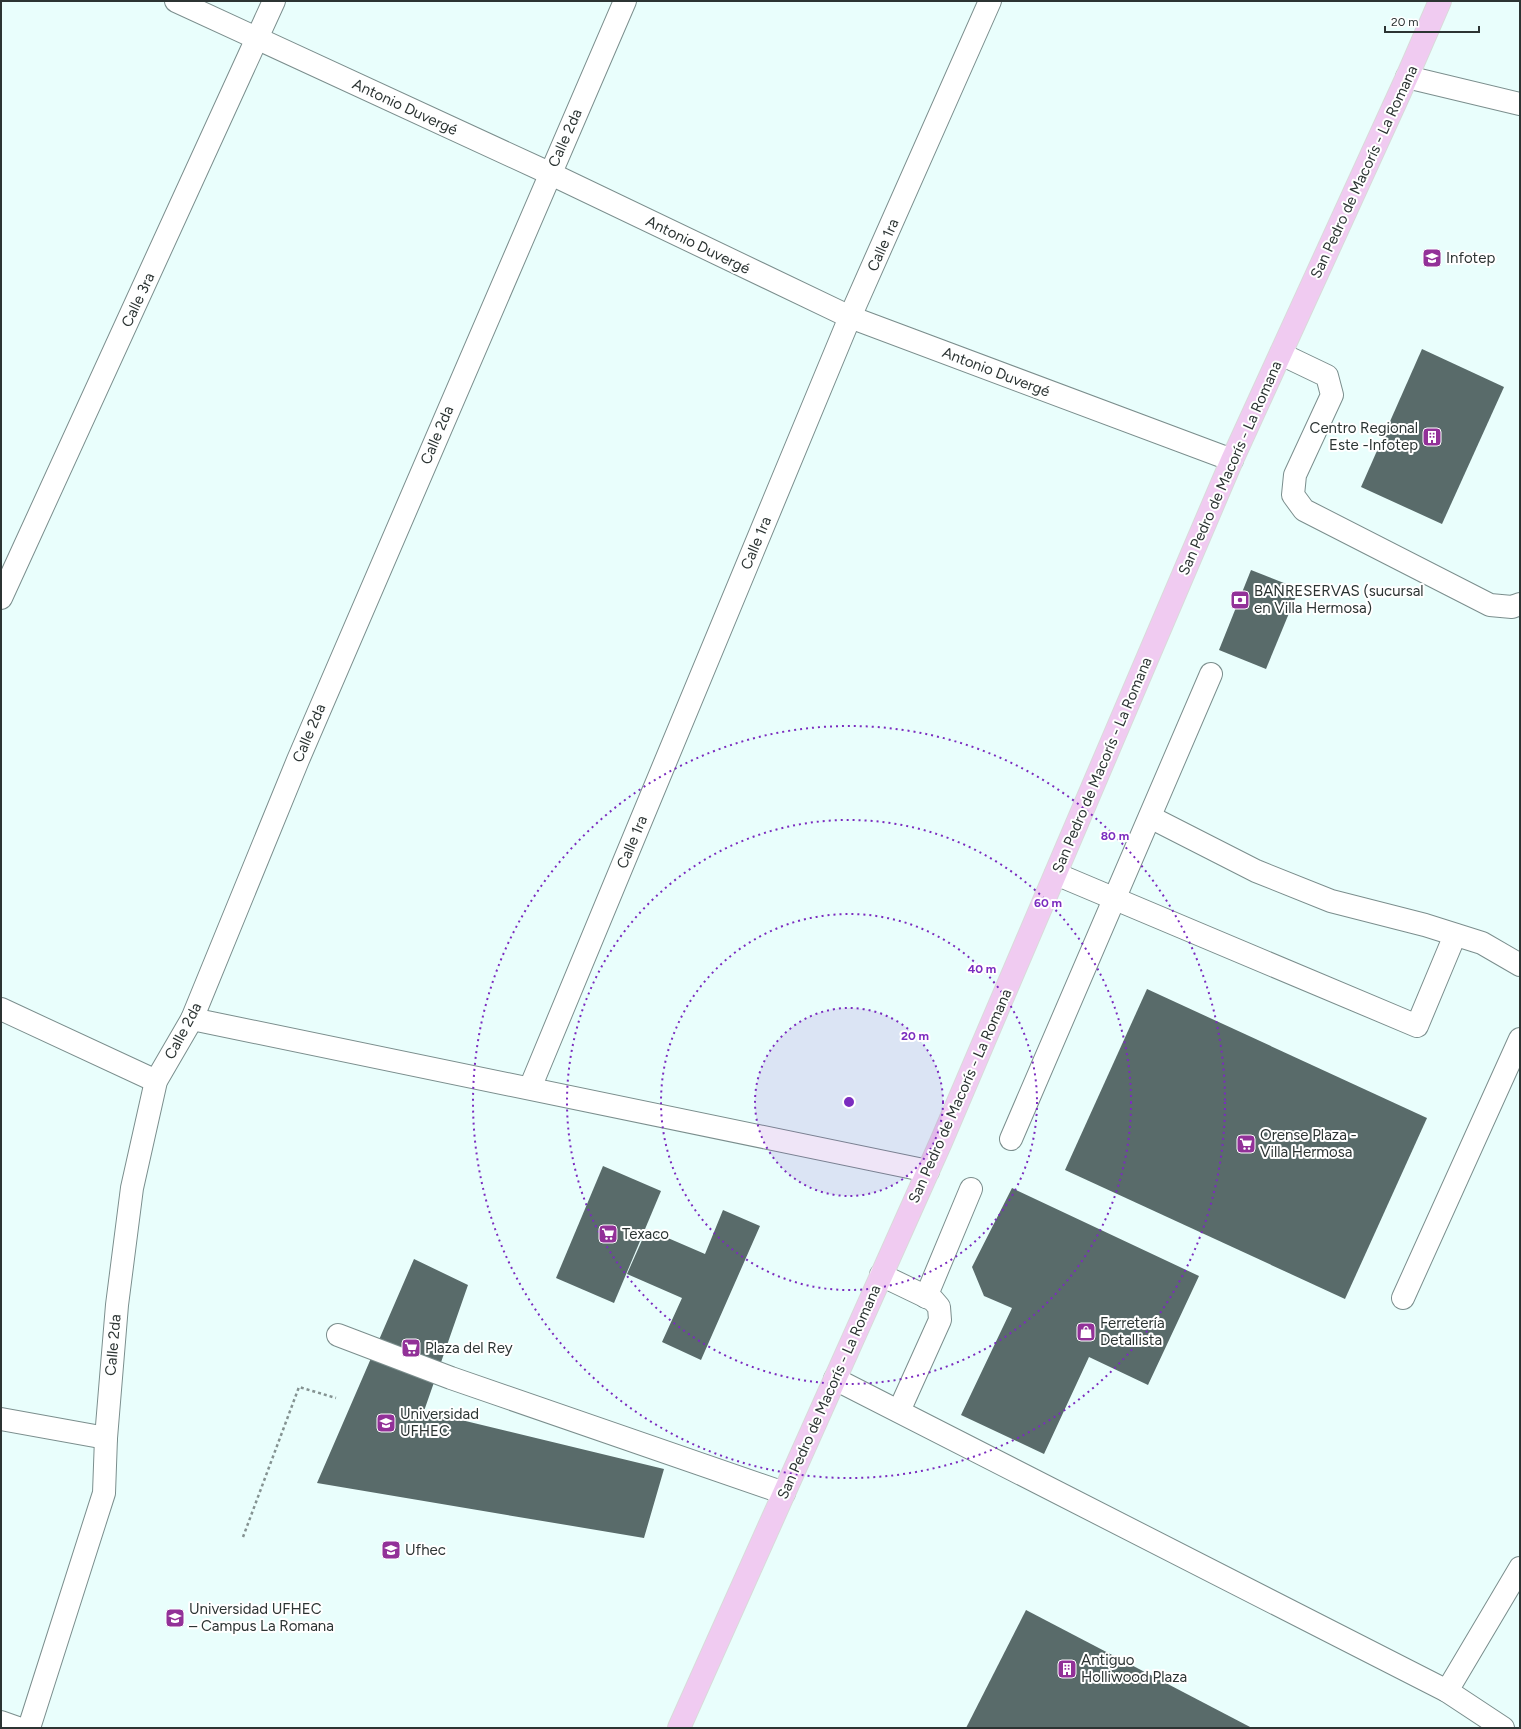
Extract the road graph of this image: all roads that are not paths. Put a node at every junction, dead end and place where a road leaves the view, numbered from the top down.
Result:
1 (176, 1) edge
2 (274, 1) edge
3 (625, 1) edge
4 (990, 1) edge
5 (1440, 1) edge
6 (258, 39) junction
7 (1407, 77) junction
8 (1520, 104) edge
9 (549, 173) junction
10 (850, 317) junction
11 (1281, 354) junction
12 (1232, 460) junction
13 (1, 598) edge
14 (1520, 604) edge
15 (1211, 674) dead end
16 (1150, 817) junction
17 (1056, 874) junction
18 (1115, 899) junction
19 (1455, 935) junction
20 (1520, 965) edge
21 (1, 1009) edge
22 (192, 1019) junction
23 (1520, 1039) edge
24 (156, 1081) junction
25 (530, 1088) junction
26 (1011, 1139) dead end
27 (928, 1171) junction
28 (972, 1189) dead end
29 (882, 1275) junction
30 (926, 1297) junction
31 (1403, 1298) dead end
32 (338, 1335) dead end
33 (835, 1379) junction
34 (899, 1411) junction
35 (1, 1419) edge
36 (106, 1438) junction
37 (784, 1493) junction
38 (1520, 1568) edge
39 (1447, 1691) junction
40 (1, 1722) edge
41 (18, 1728) edge
42 (29, 1728) edge
43 (678, 1728) edge
44 (1502, 1728) edge

1 - 6 street, Antonio Duvergé
2 - 6 street, Calle 3ra
3 - 9 street, Calle 2da
4 - 10 street, Calle 1ra
5 - 7 main road, San Pedro de Macorís - La Romana
6 - 9 street, Antonio Duvergé
6 - 13 street, Calle 3ra
7 - 8 street
7 - 11 main road, San Pedro de Macorís - La Romana
9 - 10 street, Antonio Duvergé
9 - 22 street, Calle 2da
10 - 12 street, Antonio Duvergé
10 - 25 street, Calle 1ra
11 - 12 main road, San Pedro de Macorís - La Romana
11 - 14 street
12 - 17 main road, San Pedro de Macorís - La Romana
15 - 16 street
16 - 18 street
16 - 19 street
17 - 18 street
17 - 27 main road, San Pedro de Macorís - La Romana
18 - 19 street
18 - 26 street
19 - 20 street
21 - 24 street
22 - 24 street, Calle 2da
22 - 25 street
23 - 31 street
24 - 36 street, Calle 2da
25 - 27 street
27 - 29 main road, San Pedro de Macorís - La Romana
28 - 30 street
29 - 30 street
29 - 33 main road, San Pedro de Macorís - La Romana
30 - 34 street
32 - 37 street
33 - 34 street
33 - 37 main road, San Pedro de Macorís - La Romana
34 - 39 street
35 - 36 street
36 - 42 street, Calle 2da
37 - 43 main road, San Pedro de Macorís - La Romana
38 - 39 street
39 - 44 street
40 - 41 street

